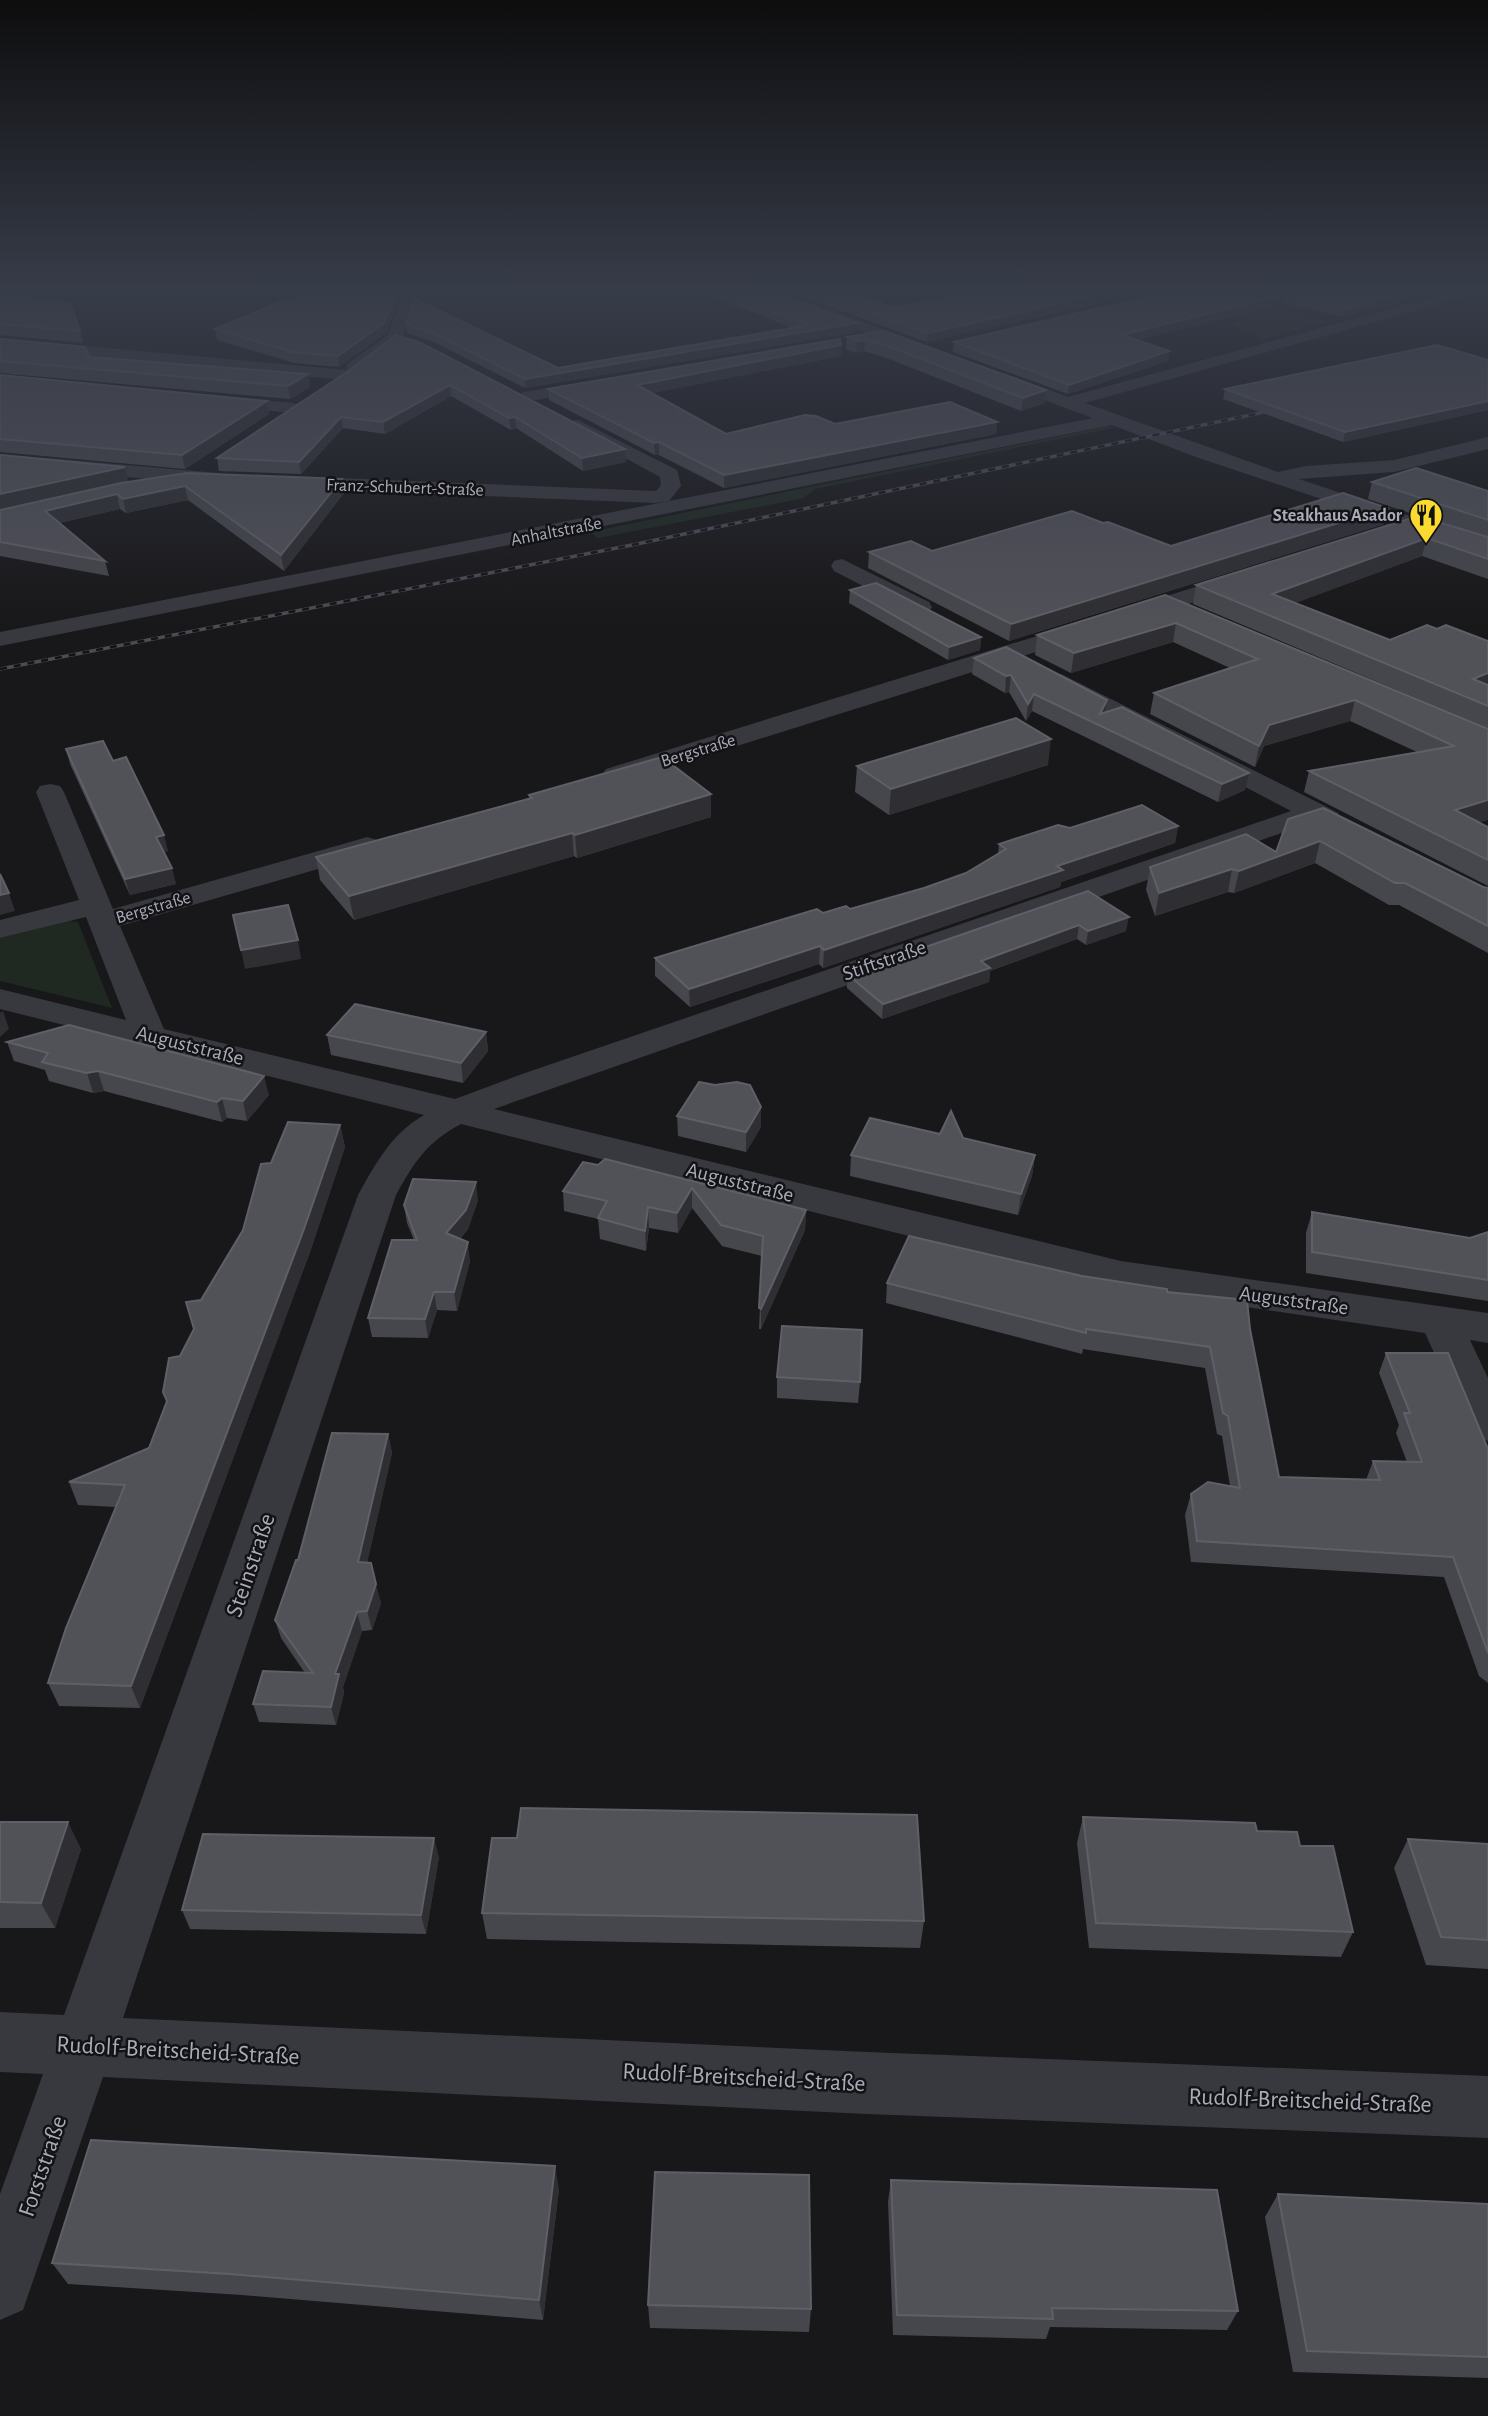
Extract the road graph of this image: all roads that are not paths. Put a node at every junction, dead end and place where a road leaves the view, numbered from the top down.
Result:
1 (230, 401) edge
2 (531, 401) edge
3 (1062, 401) edge
4 (1070, 401) edge
5 (1065, 402) junction
6 (1112, 419) junction
7 (271, 424) edge
8 (1488, 443) edge
9 (0, 460) edge
10 (213, 462) dead end
11 (190, 478) junction
12 (1277, 479) junction
13 (232, 480) edge
14 (273, 481) edge
15 (112, 491) edge
16 (662, 497) junction
17 (684, 506) junction
18 (1412, 524) junction
19 (1373, 537) edge
20 (1488, 549) edge
21 (842, 566) dead end
22 (1270, 570) edge
23 (1166, 604) junction
24 (940, 617) edge
25 (1203, 620) edge
26 (975, 635) edge
27 (0, 639) edge
28 (1007, 653) junction
29 (593, 781) edge
30 (50, 792) dead end
31 (1315, 812) junction
32 (1348, 830) edge
33 (395, 838) edge
34 (100, 913) junction
35 (0, 929) edge
36 (0, 999) edge
37 (149, 1034) junction
38 (456, 1113) junction
39 (1440, 1321) junction
40 (1488, 1328) edge
41 (1488, 1424) edge
42 (0, 2042) edge
43 (85, 2045) junction
44 (1488, 2107) edge
45 (0, 2287) edge

1 - 7 street
2 - 16 street
3 - 5 street
4 - 5 street
5 - 6 street
6 - 12 street
6 - 17 street, Anhaltstraße
8 - 12 street
9 - 11 street
10 - 11 street
11 - 13 street
11 - 15 street
12 - 18 street
14 - 16 street, Franz-Schubert-Straße
16 - 17 street, Franz-Schubert-Straße
17 - 27 street, Anhaltstraße
18 - 19 street
18 - 20 street
21 - 24 street
22 - 23 street, Bergstraße
23 - 25 street
23 - 28 street, Bergstraße
26 - 28 street
28 - 29 street, Bergstraße
28 - 31 street
30 - 34 street, Bergstraße
31 - 32 street
31 - 38 street, Stiftstraße
33 - 34 street, Bergstraße
34 - 35 street
34 - 37 street, Bergstraße
36 - 37 street, Auguststraße
37 - 38 street, Auguststraße
38 - 39 street, Auguststraße
38 - 43 street, Steinstraße
39 - 40 street, Auguststraße
39 - 41 street
42 - 43 street, Rudolf-Breitscheid-Straße
43 - 44 street, Rudolf-Breitscheid-Straße
43 - 45 street, Forststraße

